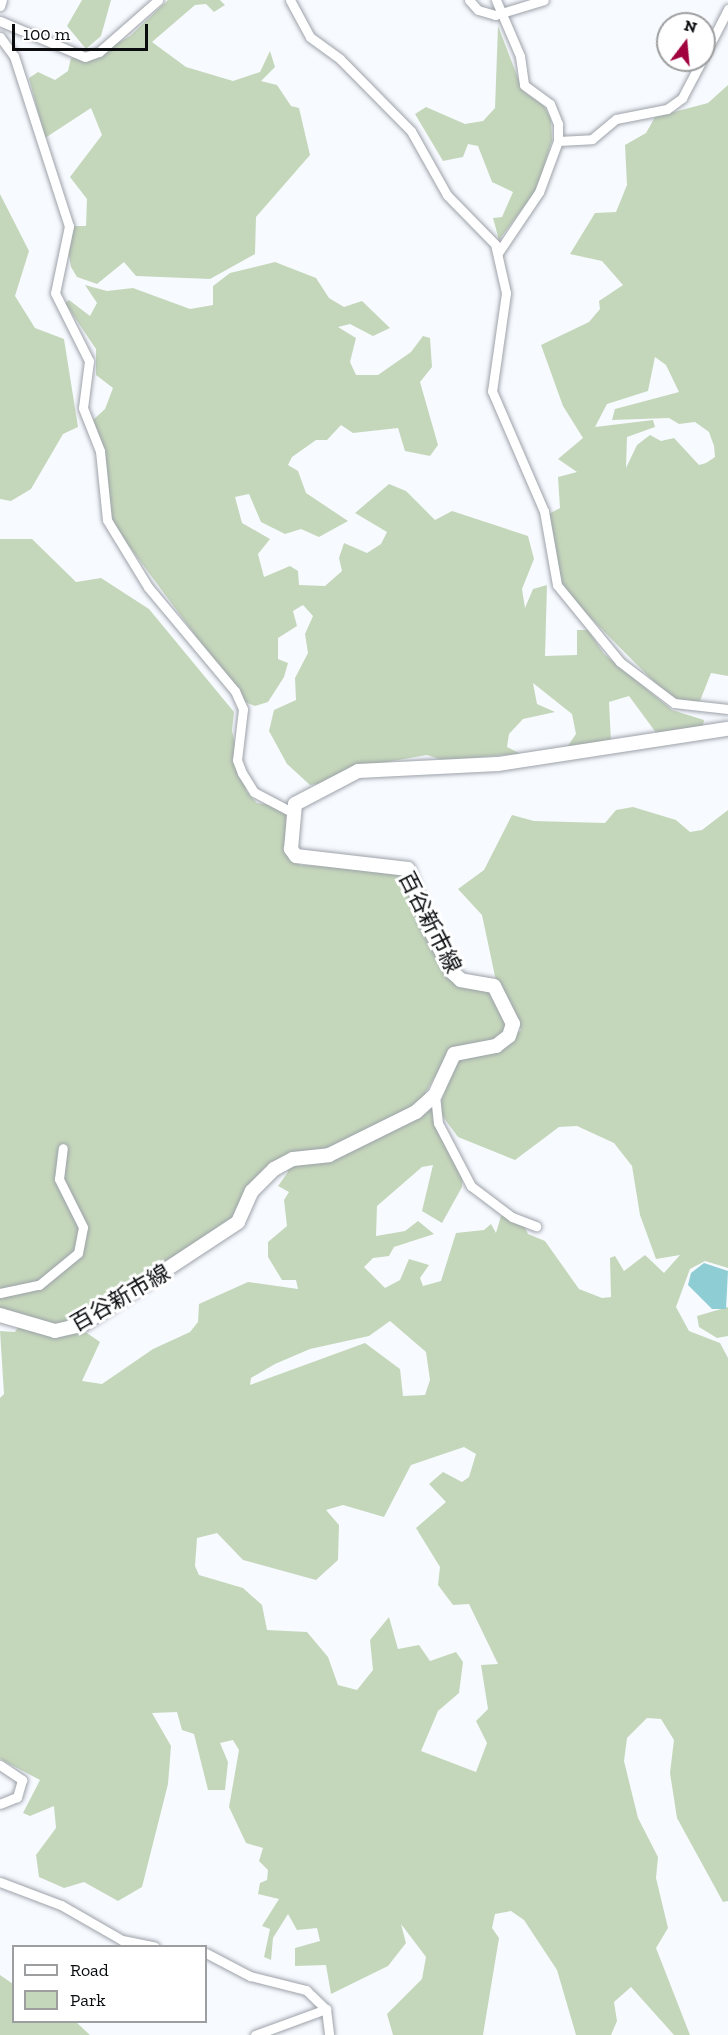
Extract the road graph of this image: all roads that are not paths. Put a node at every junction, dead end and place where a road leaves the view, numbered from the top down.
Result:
1 (2, 0) edge
2 (158, 0) edge
3 (290, 0) edge
4 (469, 0) edge
5 (496, 0) edge
6 (544, 0) edge
7 (0, 6) edge
8 (728, 9) edge
9 (504, 12) junction
10 (0, 21) edge
11 (716, 33) edge
12 (0, 37) edge
13 (696, 72) edge
14 (558, 141) junction
15 (498, 253) junction
16 (728, 709) edge
17 (728, 729) edge
18 (292, 812) junction
19 (435, 1095) junction
20 (63, 1148) dead end
21 (536, 1226) dead end
22 (0, 1293) edge
23 (0, 1315) edge
24 (0, 1765) edge
25 (0, 1804) edge
26 (0, 1882) edge
27 (145, 1945) edge
28 (207, 1954) edge
29 (326, 2009) junction
30 (255, 2035) edge
31 (329, 2035) edge

1 - 7 street
2 - 10 street
3 - 15 street
4 - 9 street
5 - 9 street
6 - 9 street
8 - 11 street
9 - 14 street
12 - 18 street
13 - 14 street
14 - 15 street
15 - 16 street
17 - 18 main road
18 - 19 main road, 百谷新市線
19 - 21 street
19 - 23 main road, 百谷新市線
20 - 22 street
24 - 25 street
26 - 27 street
28 - 29 street
29 - 30 street
29 - 31 street

